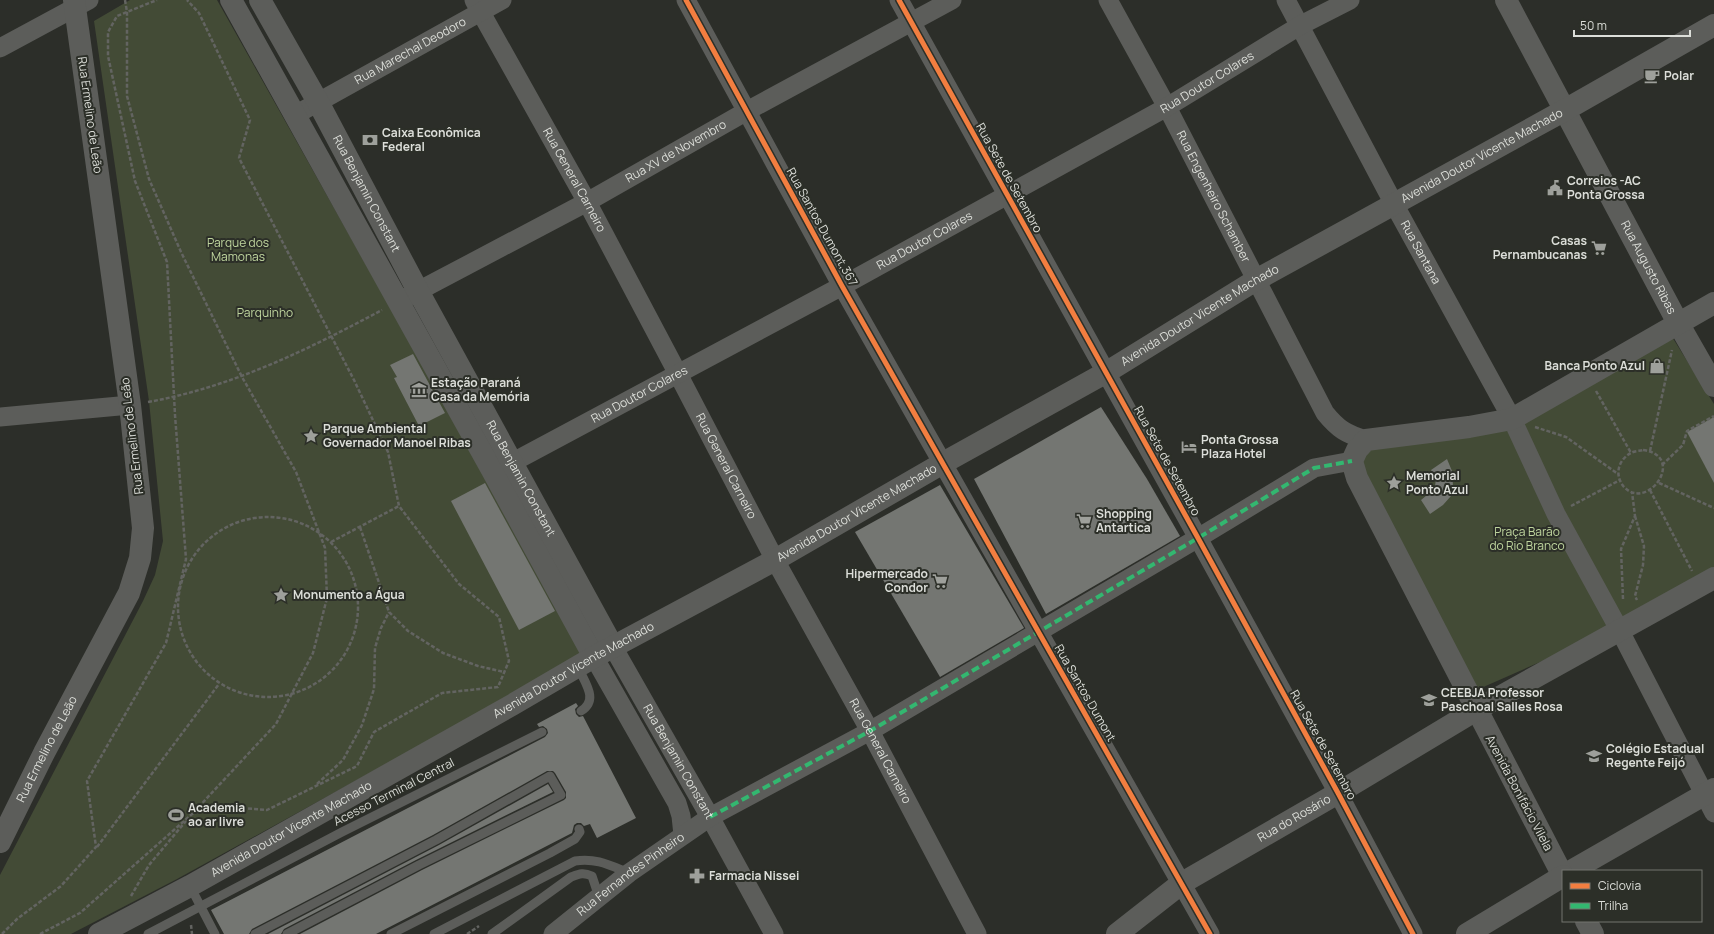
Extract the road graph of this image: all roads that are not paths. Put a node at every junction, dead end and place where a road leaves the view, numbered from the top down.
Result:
1 (231, 0) edge
2 (260, 0) edge
3 (502, 0) edge
4 (686, 0) edge
5 (899, 0) edge
6 (952, 0) edge
7 (1108, 0) edge
8 (1286, 0) edge
9 (1350, 0) edge
10 (1506, 0) edge
11 (80, 3) edge
12 (477, 6) edge
13 (912, 21) junction
14 (1301, 25) junction
15 (1714, 25) edge
16 (0, 48) edge
17 (318, 102) junction
18 (1166, 107) junction
19 (1565, 110) junction
20 (748, 111) junction
21 (295, 114) junction
22 (1006, 194) junction
23 (587, 202) junction
24 (1394, 204) junction
25 (1256, 280) junction
26 (842, 286) junction
27 (418, 290) junction
28 (398, 302) junction
29 (1714, 303) edge
30 (1678, 323) junction
31 (1107, 372) junction
32 (678, 374) junction
33 (1714, 386) edge
34 (130, 405) junction
35 (0, 417) edge
36 (1512, 419) junction
37 (1366, 440) junction
38 (1352, 461) junction
39 (513, 462) junction
40 (943, 463) junction
41 (493, 472) junction
42 (1198, 538) junction
43 (775, 560) junction
44 (1714, 578) edge
45 (1616, 624) junction
46 (1039, 631) junction
47 (613, 647) junction
48 (586, 662) junction
49 (1476, 710) junction
50 (581, 712) dead end
51 (870, 731) junction
52 (542, 732) dead end
53 (1338, 793) junction
54 (1711, 799) edge
55 (710, 817) junction
56 (579, 829) dead end
57 (683, 835) junction
58 (0, 842) edge
59 (1573, 870) edge
60 (629, 873) junction
61 (1562, 874) edge
62 (1562, 877) edge
63 (1182, 883) junction
64 (190, 886) junction
65 (599, 897) junction
66 (201, 905) junction
67 (1587, 922) edge
68 (99, 934) edge
69 (148, 934) edge
70 (215, 934) edge
71 (256, 934) edge
72 (287, 934) edge
73 (391, 934) edge
74 (434, 934) edge
75 (492, 934) edge
76 (553, 934) edge
77 (774, 934) edge
78 (977, 934) edge
79 (1117, 934) edge
80 (1210, 934) edge
81 (1413, 934) edge
82 (1467, 934) edge
83 (1593, 934) edge

1 - 21 main road, Rua Benjamin Constant
2 - 17 main road, Rua Benjamin Constant
3 - 12 street, Rua Marechal Deodoro
4 - 20 street, Rua Santos Dumont,367
5 - 13 street, Rua Sete de Setembro
6 - 13 street, Rua XV de Novembro
7 - 18 street, Rua Engenheiro Schamber
8 - 14 street, Rua Santana
9 - 14 street, Rua Doutor Colares
10 - 19 main road, Rua Augusto Ribas
11 - 16 street
11 - 34 main road, Rua Ermelino de Leão
12 - 17 street, Rua Marechal Deodoro
12 - 23 street, Rua General Carneiro
13 - 20 street, Rua XV de Novembro
13 - 22 street, Rua Sete de Setembro
14 - 18 street, Rua Doutor Colares
14 - 24 street, Rua Santana
15 - 19 main road, Avenida Doutor Vicente Machado
17 - 21 street, Rua Marechal Deodoro
17 - 27 main road, Rua Benjamin Constant
18 - 22 street, Rua Doutor Colares
18 - 25 street, Rua Engenheiro Schamber
19 - 24 main road, Avenida Doutor Vicente Machado
19 - 30 main road, Rua Augusto Ribas
20 - 23 street, Rua XV de Novembro
20 - 26 street, Rua Santos Dumont,367
21 - 28 main road, Rua Benjamin Constant
22 - 26 street, Rua Doutor Colares
22 - 31 street, Rua Sete de Setembro
23 - 27 street, Rua XV de Novembro
23 - 32 street, Rua General Carneiro
24 - 25 main road, Avenida Doutor Vicente Machado
24 - 36 street, Rua Santana
25 - 31 main road, Avenida Doutor Vicente Machado
25 - 37 street, Rua Engenheiro Schamber
26 - 32 street, Rua Doutor Colares
26 - 40 street, Rua Santos Dumont,367
27 - 28 street, Rua XV de Novembro
27 - 39 main road, Rua Benjamin Constant
28 - 41 main road, Rua Benjamin Constant
29 - 30 main road
30 - 33 main road
30 - 36 main road
31 - 40 main road, Avenida Doutor Vicente Machado
31 - 42 street, Rua Sete de Setembro
32 - 39 street, Rua Doutor Colares
32 - 43 street, Rua General Carneiro
34 - 35 street
34 - 58 main road, Rua Ermelino de Leão
36 - 37 main road
36 - 45 street, Rua Santana
37 - 38 main road
38 - 42 street, Rua Fernandes Pinheiro
38 - 49 main road
39 - 41 street, Rua Doutor Colares
39 - 47 main road, Rua Benjamin Constant
40 - 43 main road, Avenida Doutor Vicente Machado
40 - 46 street, Rua Santos Dumont
41 - 48 main road, Rua Benjamin Constant
42 - 46 street, Rua Fernandes Pinheiro
42 - 53 street, Rua Sete de Setembro
43 - 47 main road, Avenida Doutor Vicente Machado
43 - 51 street, Rua General Carneiro
44 - 45 main road
45 - 49 main road
45 - 54 street, Rua Santana
46 - 51 street, Rua Fernandes Pinheiro
46 - 63 street, Rua Santos Dumont
47 - 48 main road, Avenida Doutor Vicente Machado
47 - 55 street, Rua Benjamin Constant
48 - 50 lane
48 - 57 street, Rua Benjamin Constant
48 - 64 main road, Avenida Doutor Vicente Machado
49 - 53 main road, Rua do Rosário
49 - 61 main road, Avenida Bonifácio Vilela
51 - 55 street, Rua Fernandes Pinheiro
51 - 78 street, Rua General Carneiro
52 - 66 lane, Acesso Terminal Central
53 - 63 main road, Rua do Rosário
53 - 81 street, Rua Sete de Setembro
54 - 59 main road
55 - 57 street, Rua Fernandes Pinheiro
55 - 77 street, Rua Benjamin Constant
56 - 73 lane
57 - 60 street, Rua Fernandes Pinheiro
60 - 65 street, Rua Fernandes Pinheiro
60 - 74 lane
62 - 82 main road
63 - 79 main road, Rua do Rosário
63 - 80 street, Rua Santos Dumont
64 - 66 lane
64 - 68 main road, Avenida Doutor Vicente Machado
65 - 75 lane
65 - 76 street, Rua Fernandes Pinheiro
66 - 69 lane, Acesso Terminal Central
66 - 70 lane
67 - 83 main road
71 - 72 lane

